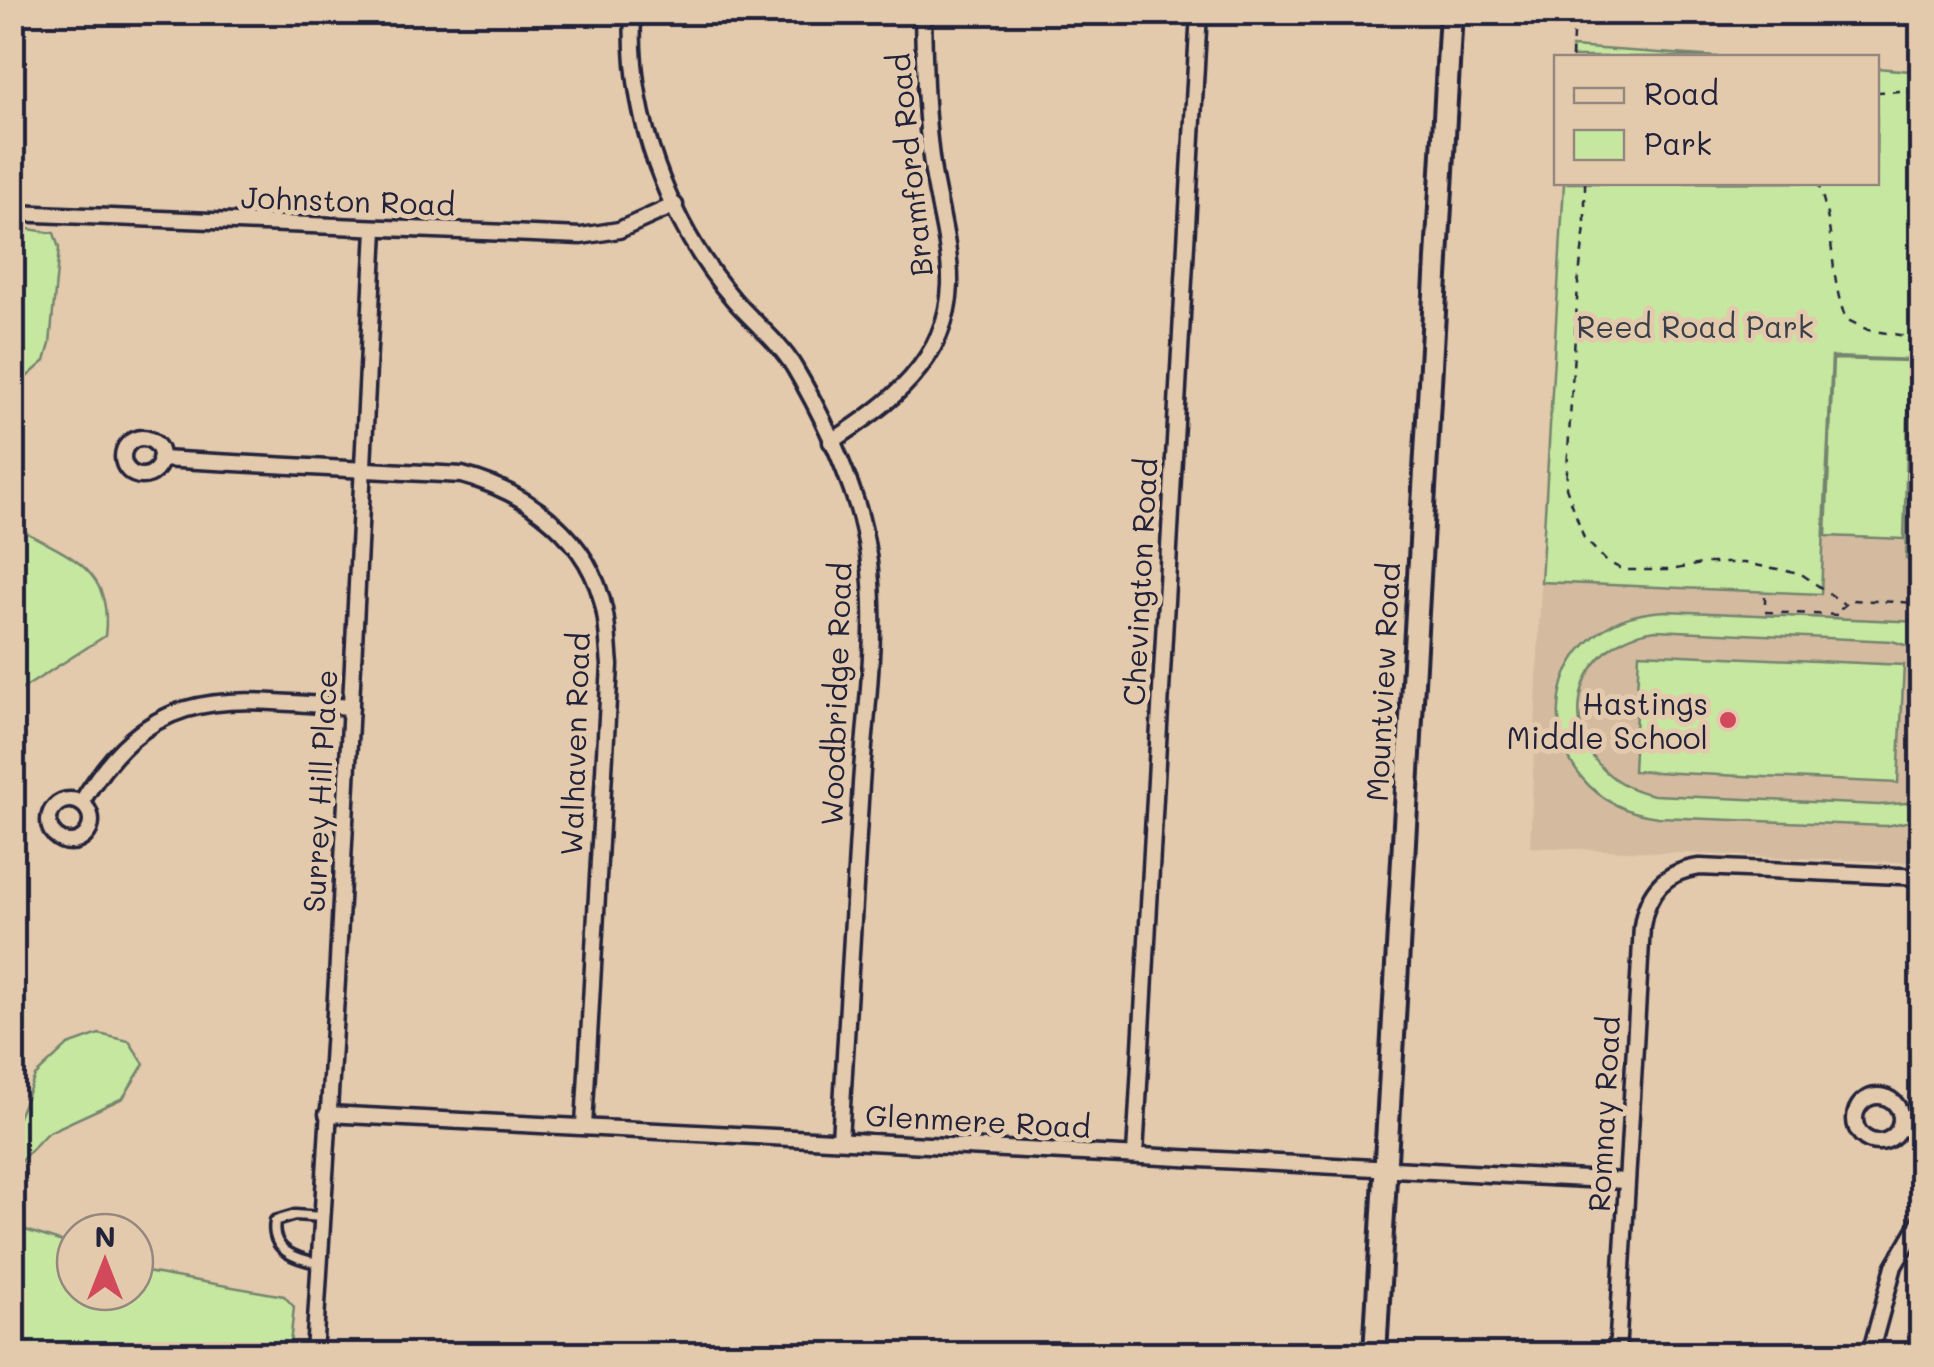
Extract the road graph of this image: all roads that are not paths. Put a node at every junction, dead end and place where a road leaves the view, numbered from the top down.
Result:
1 (633, 12) edge
2 (923, 12) edge
3 (1199, 12) edge
4 (1451, 12) edge
5 (675, 205) junction
6 (12, 214) edge
7 (375, 229) junction
8 (831, 442) junction
9 (160, 459) dead end
10 (363, 469) junction
11 (351, 707) junction
12 (82, 802) dead end
13 (1922, 877) edge
14 (327, 1114) junction
15 (584, 1126) junction
16 (1900, 1126) dead end
17 (1922, 1135) edge
18 (840, 1140) junction
19 (1135, 1155) junction
20 (1384, 1168) junction
21 (1626, 1182) junction
22 (322, 1217) junction
23 (1922, 1218) edge
24 (319, 1263) junction
25 (314, 1354) edge
26 (1375, 1354) edge
27 (1617, 1354) edge
28 (1870, 1354) edge

1 - 5 street, Woodbridge Road
2 - 8 street, Bramford Road
3 - 19 street, Chevington Road
4 - 20 street, Mountview Road
5 - 7 street, Johnston Road
5 - 8 street, Woodbridge Road
6 - 7 street, Johnston Road
7 - 10 street, Surrey Hill Place
8 - 18 street, Woodbridge Road
9 - 10 street, Walhaven Road
10 - 11 street, Surrey Hill Place
10 - 15 street, Walhaven Road
11 - 12 street
11 - 14 street, Surrey Hill Place
13 - 21 street, Romnay Road
14 - 15 street, Glenmere Road
14 - 22 street, Surrey Hill Place
15 - 18 street, Glenmere Road
16 - 17 street
18 - 19 street, Glenmere Road
19 - 20 street, Glenmere Road
20 - 21 street, Glenmere Road
20 - 26 street, Mountview Road
21 - 27 street, Romnay Road
22 - 24 street, Surrey Hill Place
22 - 24 lane
23 - 28 street
24 - 25 street, Surrey Hill Place

